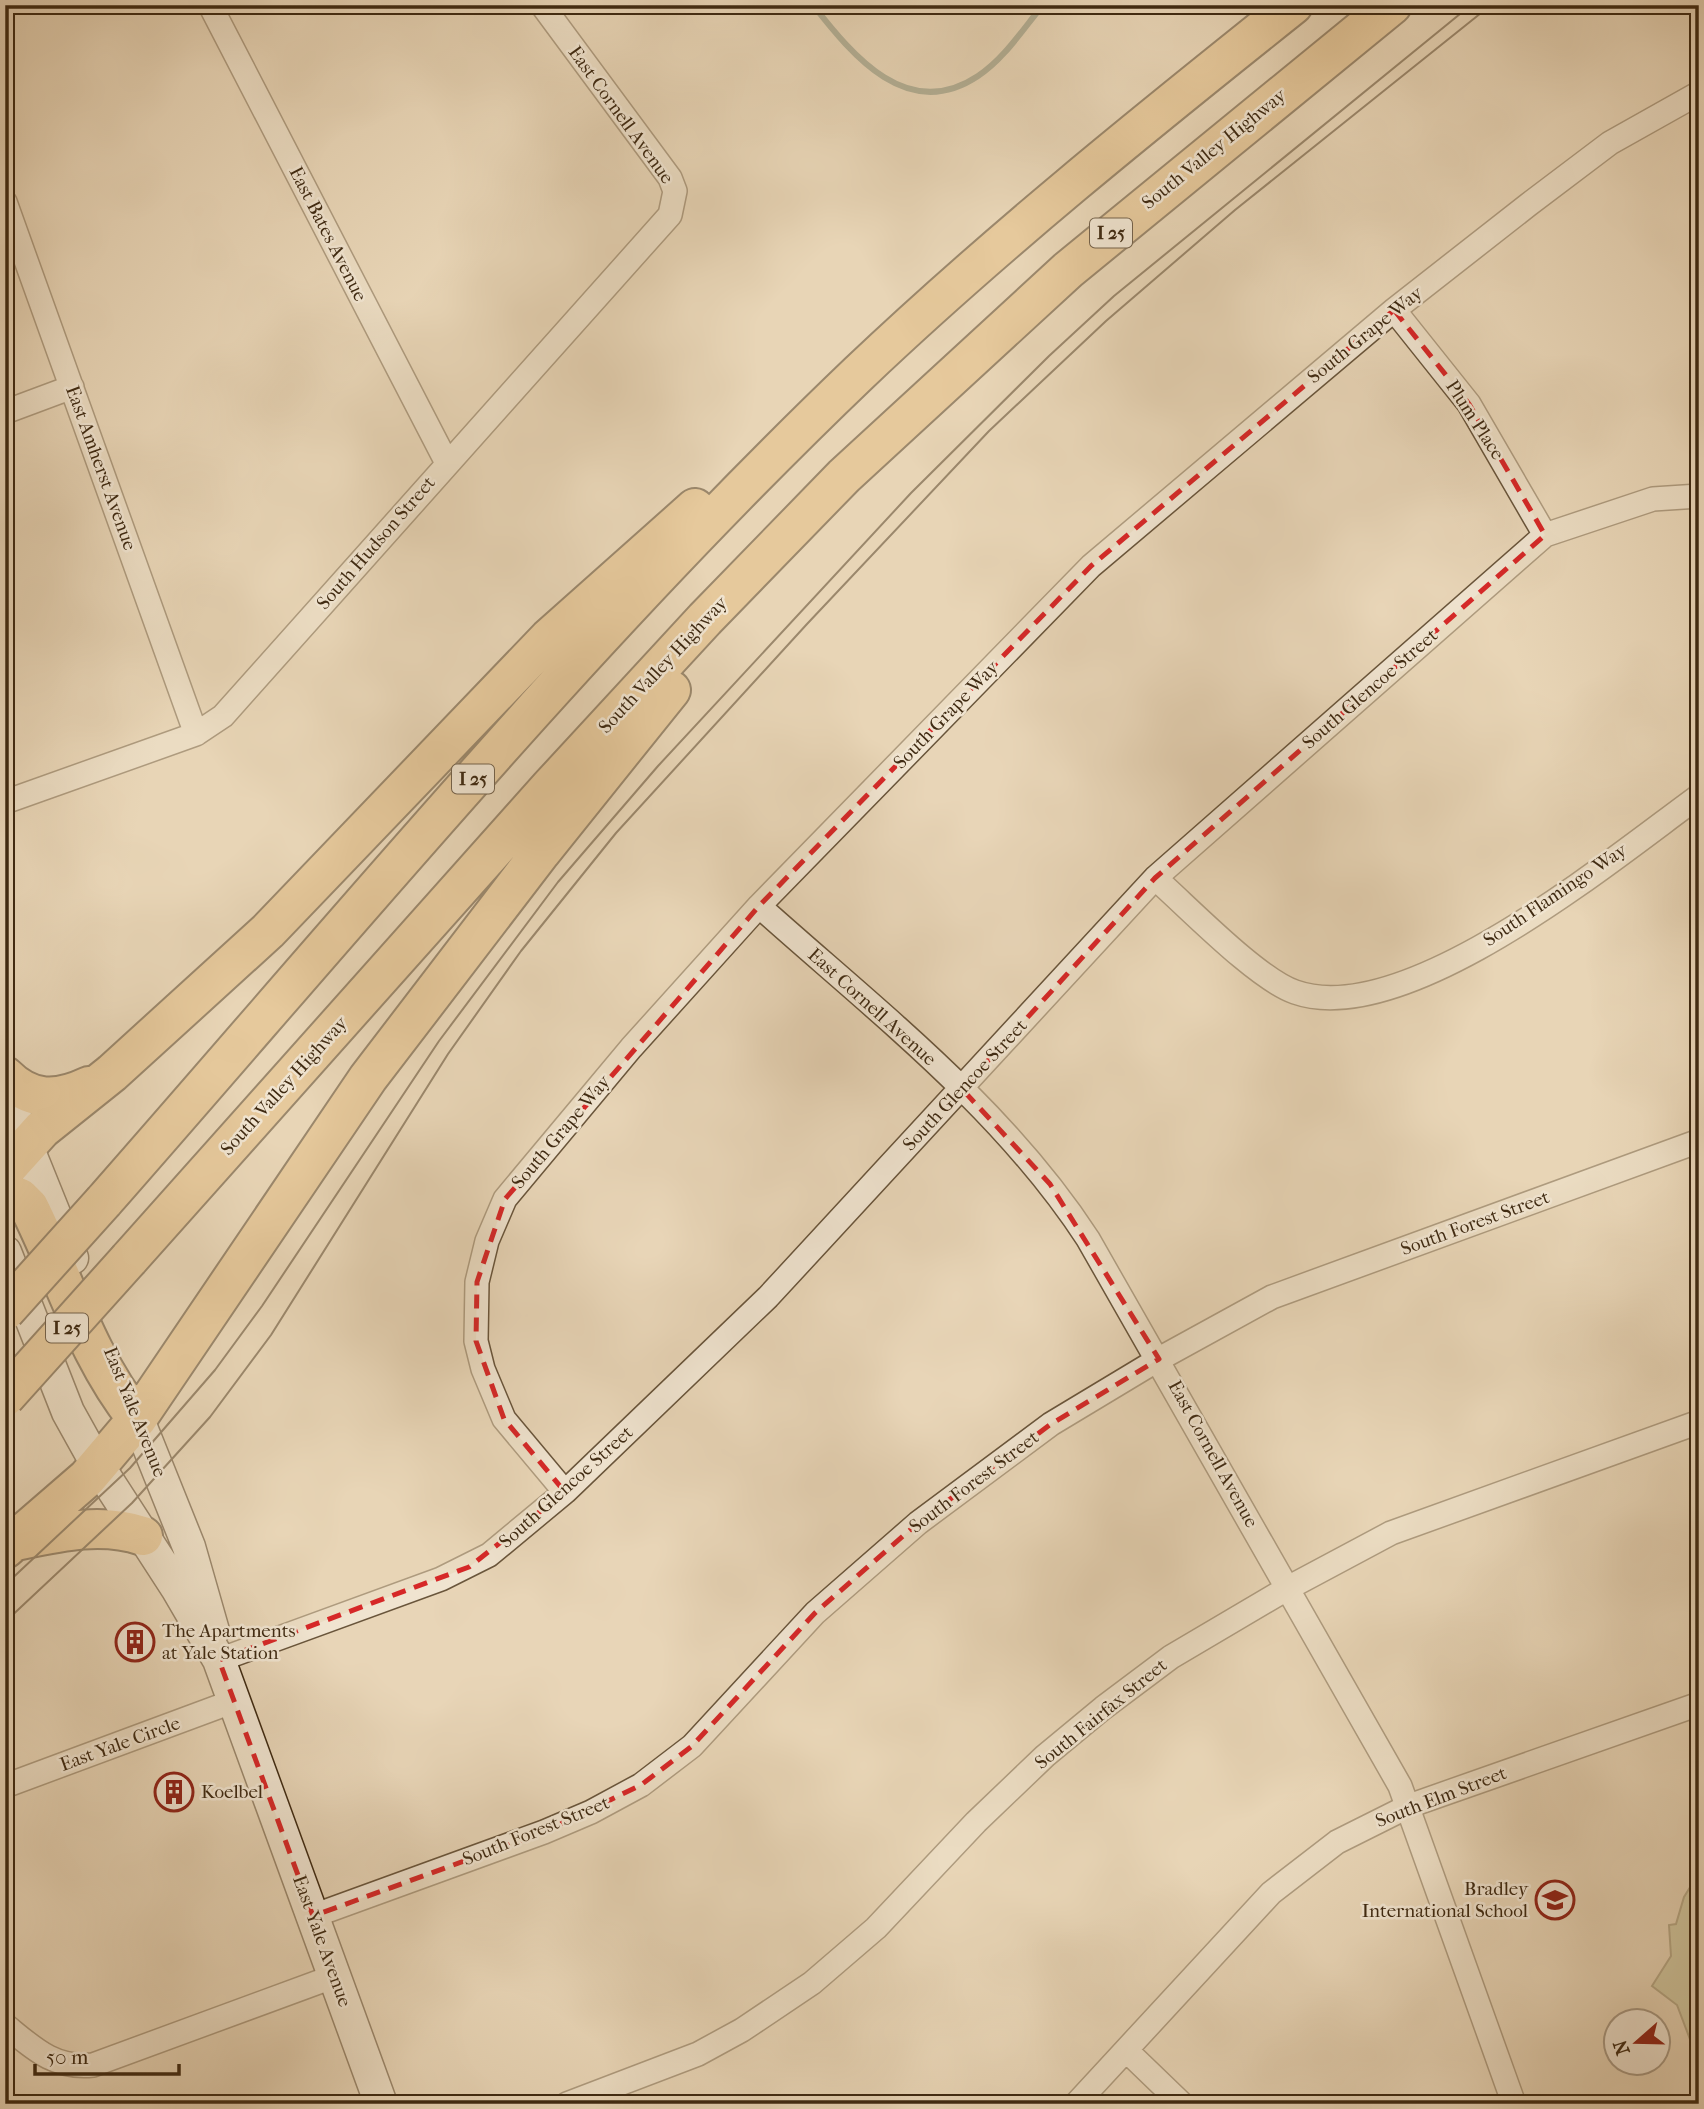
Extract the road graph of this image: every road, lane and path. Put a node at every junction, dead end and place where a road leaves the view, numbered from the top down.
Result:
1 (210, 5) edge
2 (542, 5) edge
3 (1293, 5) edge
4 (1392, 5) edge
5 (1699, 93) edge
6 (675, 191) joint
7 (5, 202) edge
8 (1394, 310) junction
9 (859, 373) junction
10 (72, 387) junction
11 (5, 412) edge
12 (447, 463) junction
13 (844, 476) junction
14 (1699, 496) edge
15 (1545, 536) junction
16 (196, 734) junction
17 (1699, 796) edge
18 (5, 802) edge
19 (1155, 878) junction
20 (759, 906) junction
21 (112, 1073) junction
22 (5, 1076) edge
23 (962, 1089) junction
24 (5, 1092) edge
25 (1699, 1141) edge
26 (16, 1158) edge
27 (5, 1192) edge
28 (5, 1213) edge
29 (5, 1252) edge
30 (5, 1311) edge
31 (1159, 1359) junction
32 (5, 1397) edge
33 (137, 1419) junction
34 (1699, 1422) edge
35 (98, 1466) junction
36 (565, 1492) junction
37 (143, 1536) junction
38 (10, 1545) edge
39 (1288, 1588) junction
40 (219, 1660) junction
41 (234, 1701) junction
42 (1699, 1704) edge
43 (5, 1786) edge
44 (1409, 1806) junction
45 (313, 1916) junction
46 (335, 1976) junction
47 (5, 2025) edge
48 (1127, 2051) junction
49 (380, 2104) edge
50 (567, 2104) edge
51 (1076, 2104) edge
52 (1182, 2104) edge
53 (1514, 2104) edge

1 - 12 street, East Bates Avenue
2 - 6 street, East Cornell Avenue
3 - 9 highway, I 25
4 - 13 highway, South Valley Highway / I 25
5 - 8 street, South Grape Way
6 - 12 street, South Hudson Street
7 - 10 street, East Amherst Avenue
8 - 15 street, Plum Place
8 - 20 street, South Grape Way
9 - 21 highway
9 - 30 highway, I 25, bridge
10 - 11 street
10 - 16 street, East Amherst Avenue
12 - 16 street, South Hudson Street
13 - 32 highway, South Valley Highway / I 25, bridge
13 - 33 highway
14 - 15 street, South Glencoe Street
15 - 19 street, South Glencoe Street
16 - 18 street, South Hudson Street
17 - 19 street, South Flamingo Way
19 - 23 street, South Glencoe Street
20 - 23 street, East Cornell Avenue
20 - 36 street, South Grape Way
21 - 22 highway
21 - 26 highway
23 - 31 street, East Cornell Avenue
23 - 36 street, South Glencoe Street
24 - 26 main road, East Yale Avenue
25 - 31 street, South Forest Street
26 - 33 main road, East Yale Avenue
27 - 33 highway
28 - 33 highway
29 - 35 main road, East Yale Avenue
31 - 39 street, East Cornell Avenue
31 - 45 street, South Forest Street
33 - 35 highway
33 - 40 main road, East Yale Avenue
34 - 39 street, South Fairfax Street
35 - 37 main road, East Yale Avenue
35 - 38 highway
36 - 40 street, South Glencoe Street
37 - 38 highway
37 - 40 main road, East Yale Avenue
39 - 44 street, East Cornell Avenue
39 - 50 street, South Fairfax Street
40 - 41 main road, East Yale Avenue
41 - 43 street, East Yale Circle
41 - 45 main road, East Yale Avenue
42 - 44 street, South Elm Street
44 - 48 street, South Elm Street
44 - 53 street, East Cornell Avenue
45 - 46 main road, East Yale Avenue
46 - 47 street
46 - 49 main road, East Yale Avenue
48 - 51 street, South Elm Street
48 - 52 street

